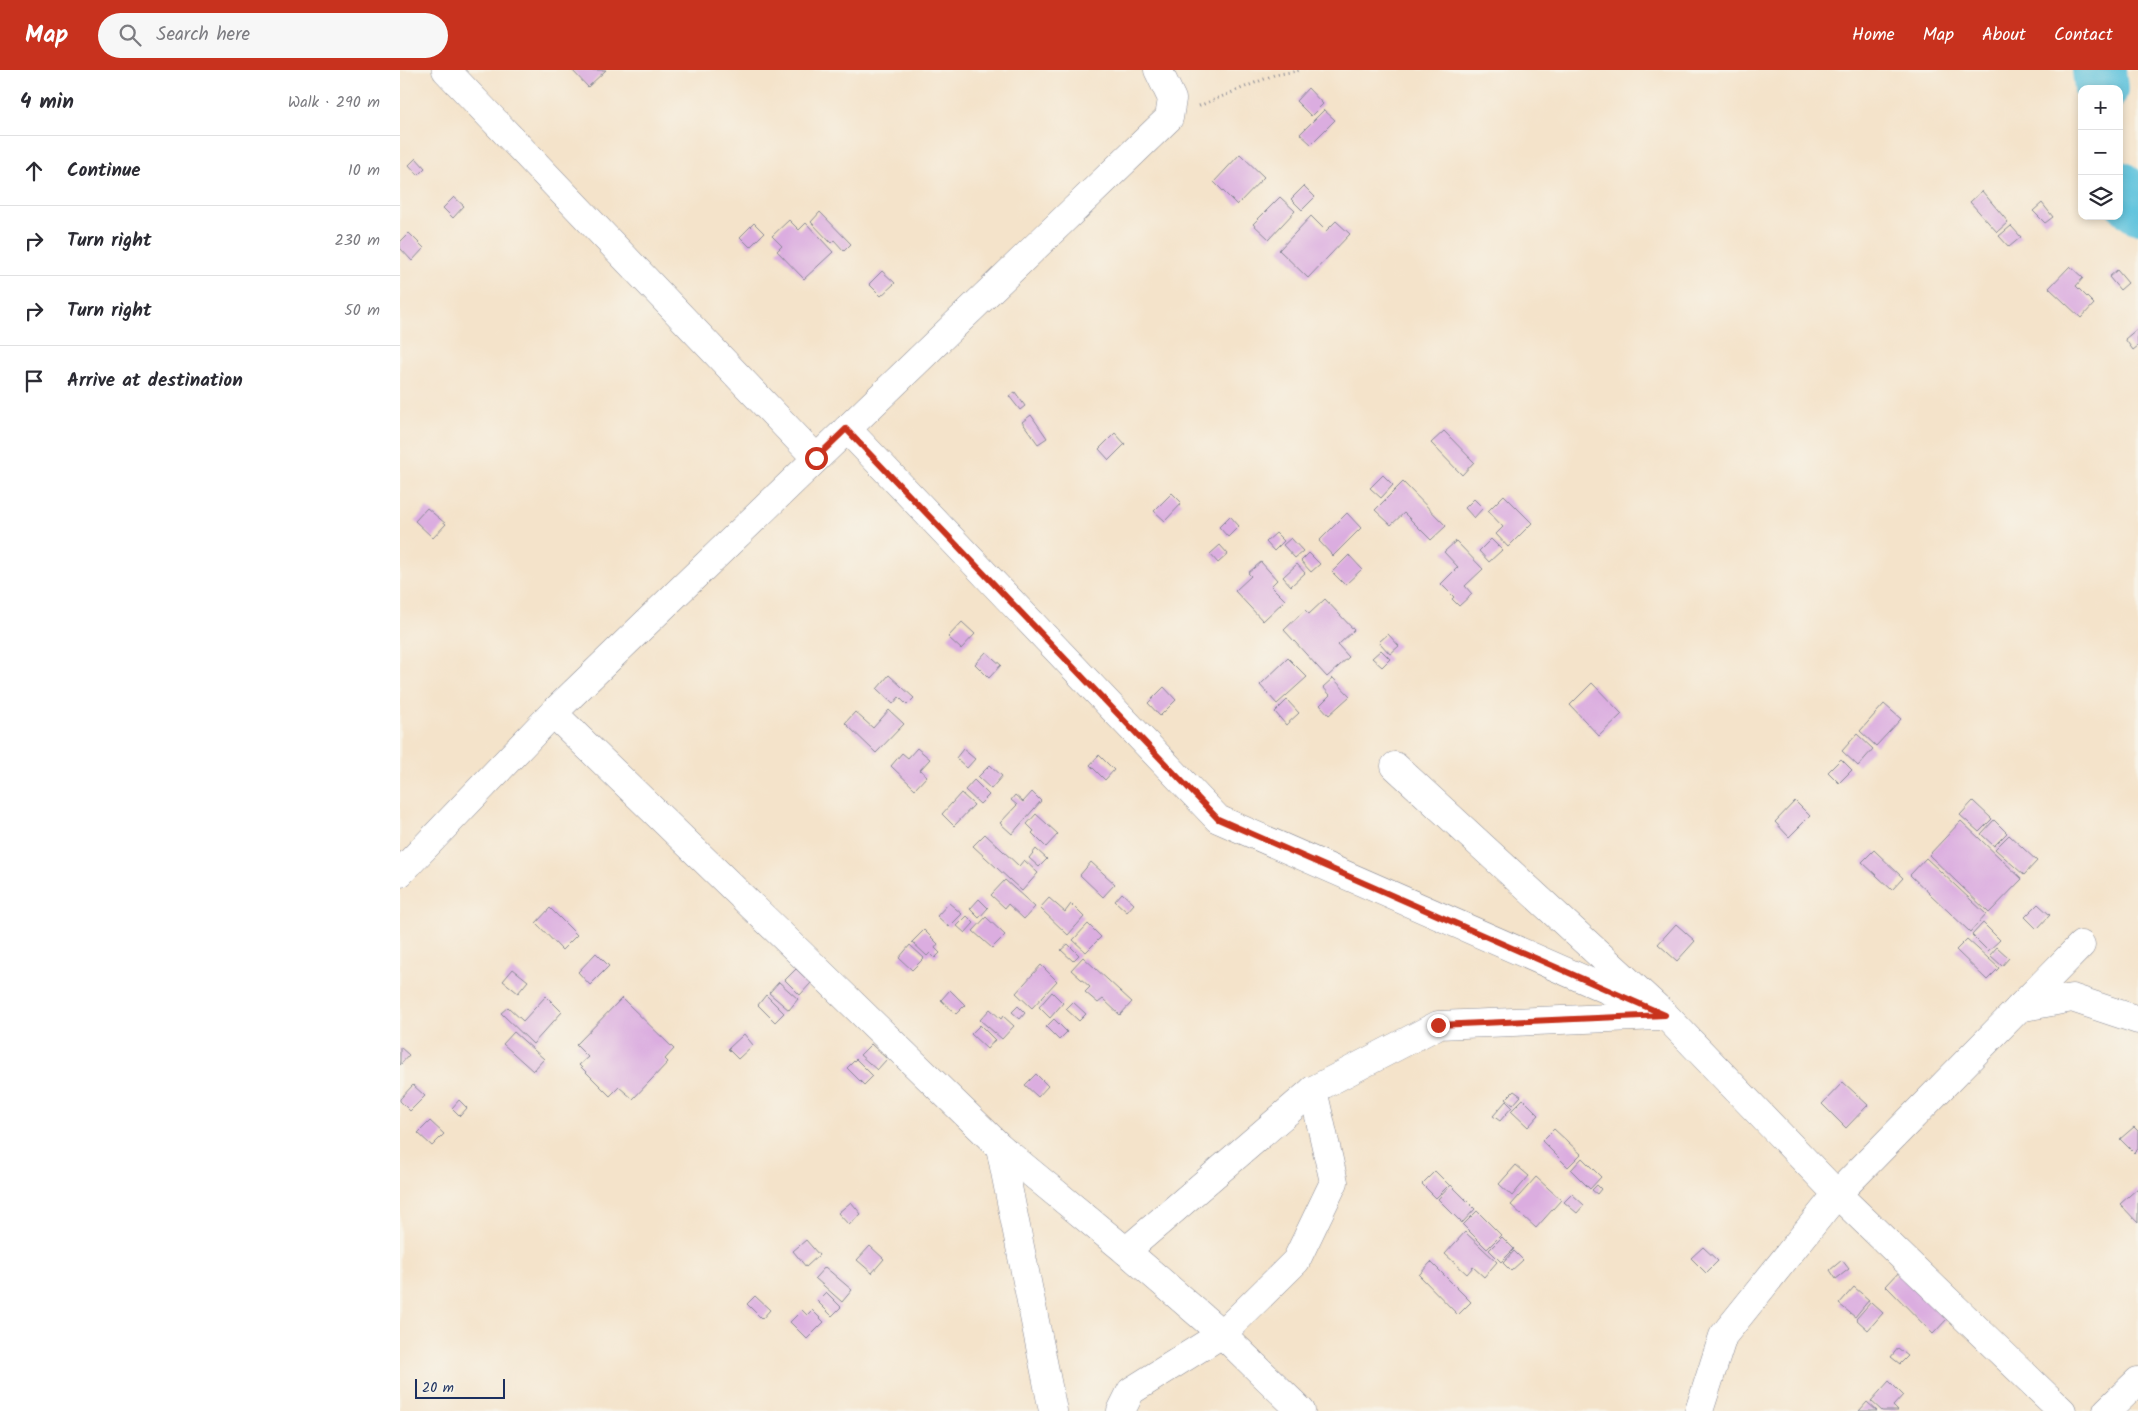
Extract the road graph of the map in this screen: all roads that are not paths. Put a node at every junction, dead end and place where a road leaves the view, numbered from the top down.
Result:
1 (446, 70) edge
2 (1158, 70) edge
3 (846, 429) junction
4 (816, 458) junction
5 (553, 713) junction
6 (1395, 766) dead end
7 (400, 873) edge
8 (2081, 945) dead end
9 (2019, 1008) junction
10 (1665, 1015) junction
11 (2138, 1020) edge
12 (1313, 1090) junction
13 (1000, 1147) junction
14 (1837, 1194) junction
15 (1126, 1251) junction
16 (1222, 1334) junction
17 (2138, 1381) edge
18 (1052, 1411) edge
19 (1121, 1411) edge
20 (1301, 1411) edge
21 (1699, 1411) edge
22 (2062, 1411) edge
23 (2107, 1411) edge

1 - 4 street
2 - 3 street
3 - 4 street
3 - 10 street
4 - 5 street
5 - 7 street
5 - 13 street
6 - 10 street
8 - 9 street
9 - 11 street
9 - 14 street
10 - 12 street
10 - 14 street
12 - 15 street
12 - 16 street
13 - 15 street
13 - 18 street
14 - 21 street
14 - 22 street
15 - 16 street
16 - 19 street
16 - 20 street
17 - 23 street

